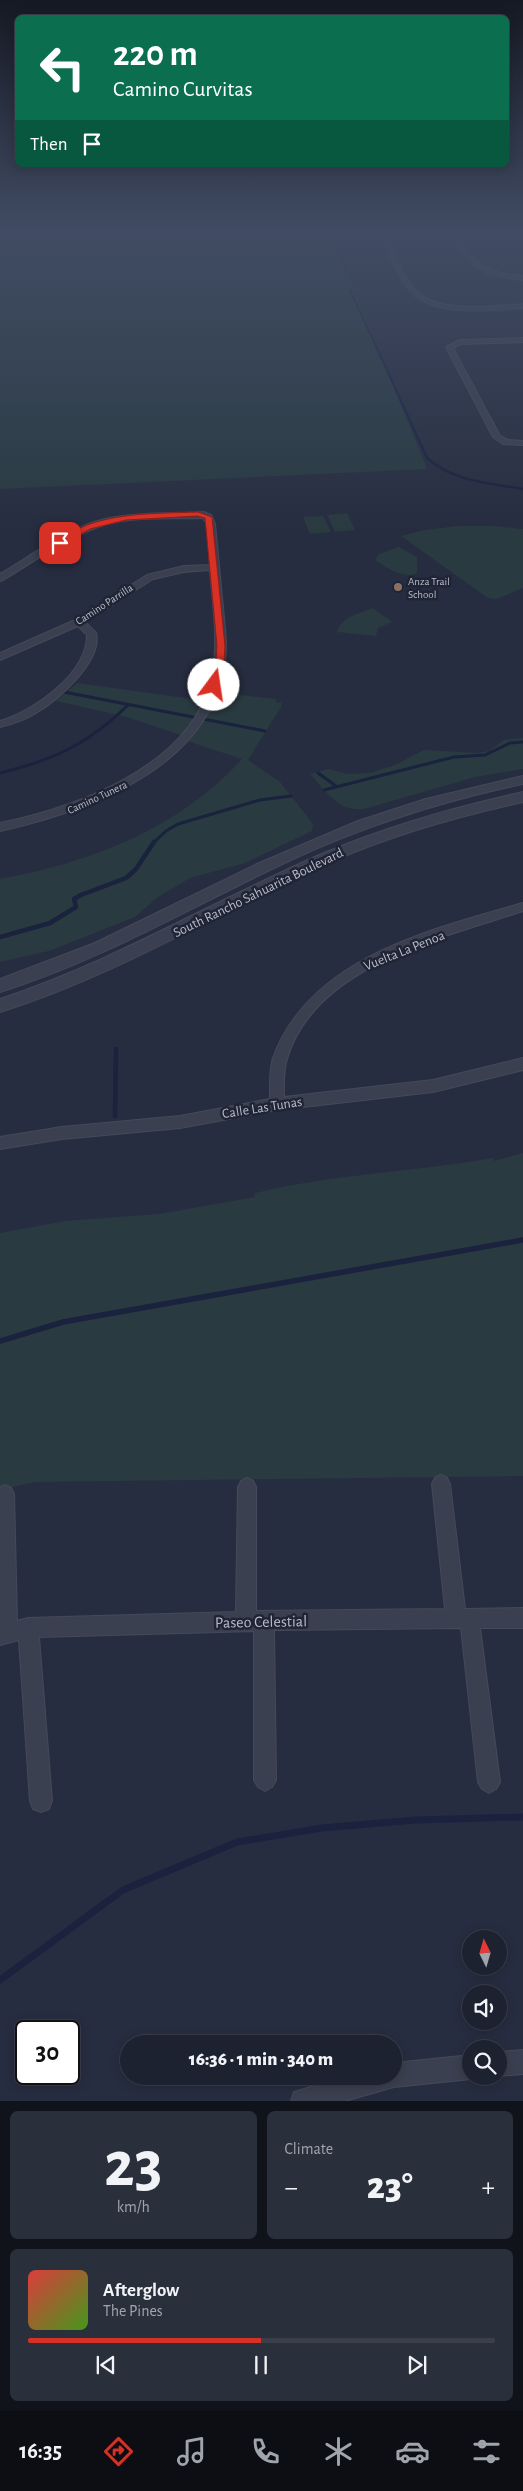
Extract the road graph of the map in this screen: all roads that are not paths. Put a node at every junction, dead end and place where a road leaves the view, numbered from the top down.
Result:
1 (523, 340) edge
2 (523, 443) edge
3 (204, 515) joint
4 (213, 568) junction
5 (0, 578) edge
6 (78, 622) junction
7 (0, 657) edge
8 (0, 724) edge
9 (523, 780) edge
10 (523, 797) edge
11 (0, 827) edge
12 (523, 907) edge
13 (0, 986) edge
14 (0, 1006) edge
15 (523, 1064) edge
16 (277, 1104) junction
17 (0, 1143) edge
18 (440, 1484) dead end
19 (247, 1487) dead end
20 (5, 1494) dead end
21 (462, 1618) junction
22 (523, 1618) edge
23 (255, 1621) junction
24 (28, 1628) junction
25 (4, 1633) edge
26 (265, 1780) dead end
27 (489, 1782) dead end
28 (40, 1801) dead end
29 (523, 2062) edge
30 (507, 2063) edge
31 (462, 2068) edge
32 (402, 2075) edge
33 (360, 2085) edge
34 (303, 2101) edge

1 - 2 street
3 - 4 street, Camino Tunera
3 - 5 street
4 - 6 street, Camino Parrilla
4 - 11 street, Camino Tunera
6 - 7 street, Camino Parrilla
6 - 8 street
9 - 13 street, South Rancho Sahuarita Boulevard
10 - 14 street, South Rancho Sahuarita Boulevard
12 - 16 street, Vuelta La Penoa
15 - 16 street, Calle Las Tunas
16 - 17 street, Calle Las Tunas
18 - 21 street
19 - 23 street
20 - 25 street
21 - 22 street, Paseo Celestial
21 - 23 street, Paseo Celestial
21 - 27 street
23 - 24 street, Paseo Celestial
23 - 26 street
24 - 25 street, Paseo Celestial
24 - 28 street
29 - 30 street
31 - 32 street
33 - 34 street

